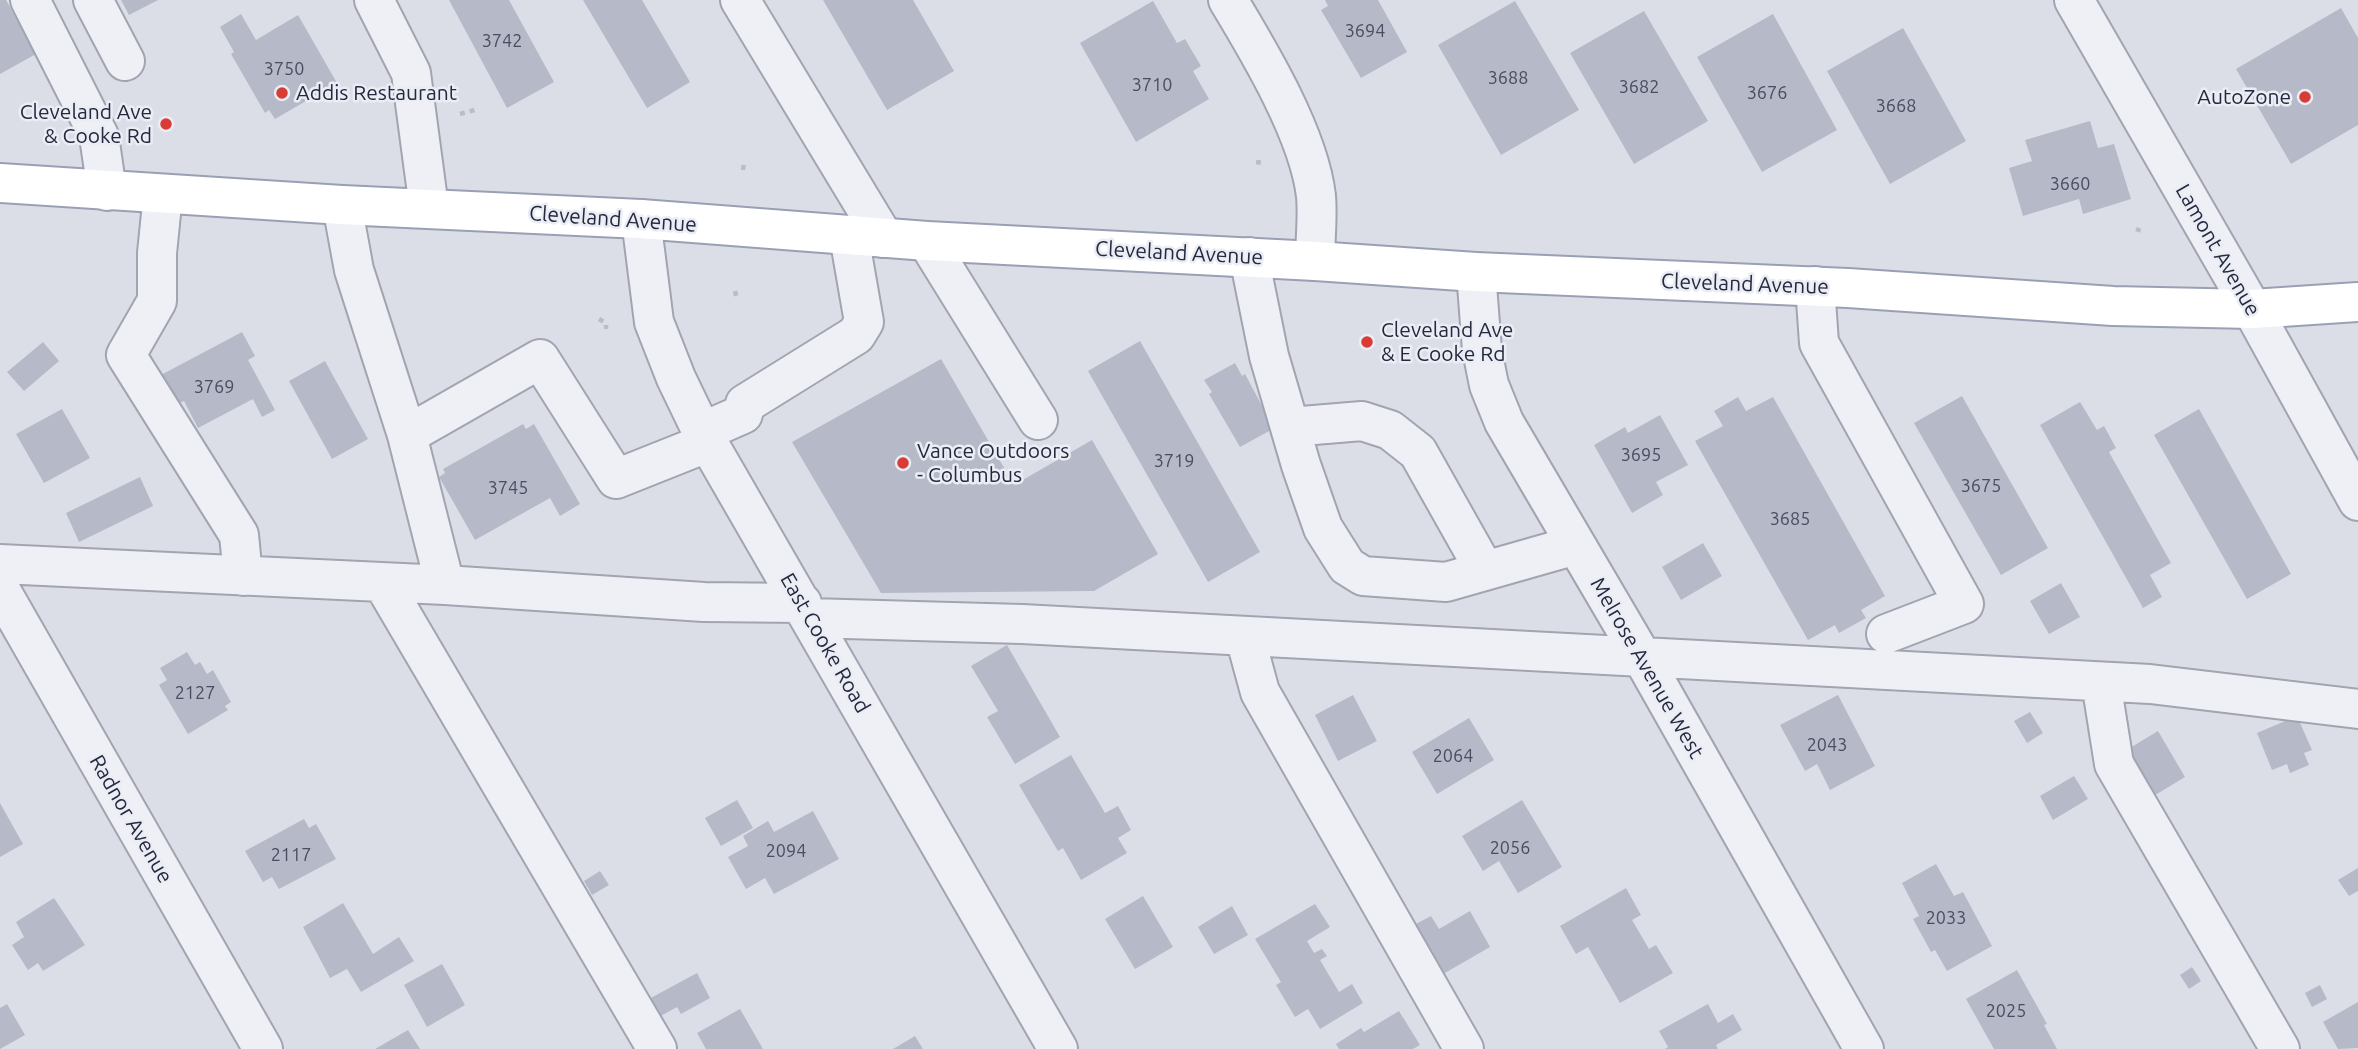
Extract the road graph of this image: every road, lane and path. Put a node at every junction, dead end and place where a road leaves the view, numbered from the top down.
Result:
1 (30, 0) edge
2 (93, 0) edge
3 (374, 0) edge
4 (740, 0) edge
5 (1228, 0) edge
6 (2080, 2) edge
7 (125, 61) dead end
8 (478, 109) dead end
9 (460, 114) dead end
10 (1256, 162) dead end
11 (1263, 163) dead end
12 (0, 183) edge
13 (107, 191) junction
14 (163, 194) junction
15 (342, 205) junction
16 (429, 208) junction
17 (642, 219) junction
18 (2136, 229) dead end
19 (2144, 232) dead end
20 (866, 237) junction
21 (927, 241) junction
22 (1249, 257) junction
23 (1315, 261) junction
24 (1476, 272) junction
25 (1815, 286) junction
26 (735, 291) dead end
27 (737, 299) dead end
28 (2358, 302) edge
29 (2252, 309) junction
30 (599, 319) dead end
31 (611, 320) dead end
32 (1038, 421) dead end
33 (1290, 427) junction
34 (407, 435) junction
35 (706, 437) junction
36 (2358, 501) edge
37 (1576, 545) junction
38 (0, 564) edge
39 (1485, 572) junction
40 (243, 576) junction
41 (383, 583) junction
42 (445, 585) junction
43 (0, 589) edge
44 (806, 611) junction
45 (1886, 634) dead end
46 (1245, 637) junction
47 (1642, 657) junction
48 (2101, 682) junction
49 (2358, 709) edge
50 (263, 1049) edge
51 (657, 1049) edge
52 (1058, 1049) edge
53 (1464, 1049) edge
54 (1864, 1049) edge
55 (2280, 1049) edge

1 - 13 street
2 - 7 street
3 - 16 street
4 - 20 street
5 - 23 street
6 - 29 street, Lamont Avenue
8 - 9 path
10 - 11 path
12 - 13 main road, Cleveland Avenue
13 - 14 main road, Cleveland Avenue
14 - 15 main road, Cleveland Avenue
14 - 40 street
15 - 16 main road, Cleveland Avenue
15 - 34 street
16 - 17 main road, Cleveland Avenue
17 - 20 main road, Cleveland Avenue
17 - 35 street, East Cooke Road
18 - 19 path
20 - 21 main road, Cleveland Avenue
20 - 35 street
21 - 22 main road, Cleveland Avenue
21 - 32 street
22 - 23 main road, Cleveland Avenue
22 - 33 street
23 - 24 main road, Cleveland Avenue
24 - 25 main road, Cleveland Avenue
24 - 37 street, Melrose Avenue West
25 - 29 main road, Cleveland Avenue
25 - 45 street
26 - 27 path
28 - 29 main road, Cleveland Avenue
29 - 36 street, Lamont Avenue
30 - 31 path
33 - 39 street
33 - 39 street
34 - 35 street
34 - 42 street
35 - 44 street, East Cooke Road
37 - 39 street
37 - 47 street, Melrose Avenue West
38 - 40 street
40 - 41 street
41 - 42 street
41 - 51 street
42 - 44 street
43 - 50 street, Radnor Avenue
44 - 46 street
44 - 52 street, East Cooke Road
46 - 47 street
46 - 53 street
47 - 48 street
47 - 54 street, Melrose Avenue West
48 - 49 street
48 - 55 street

